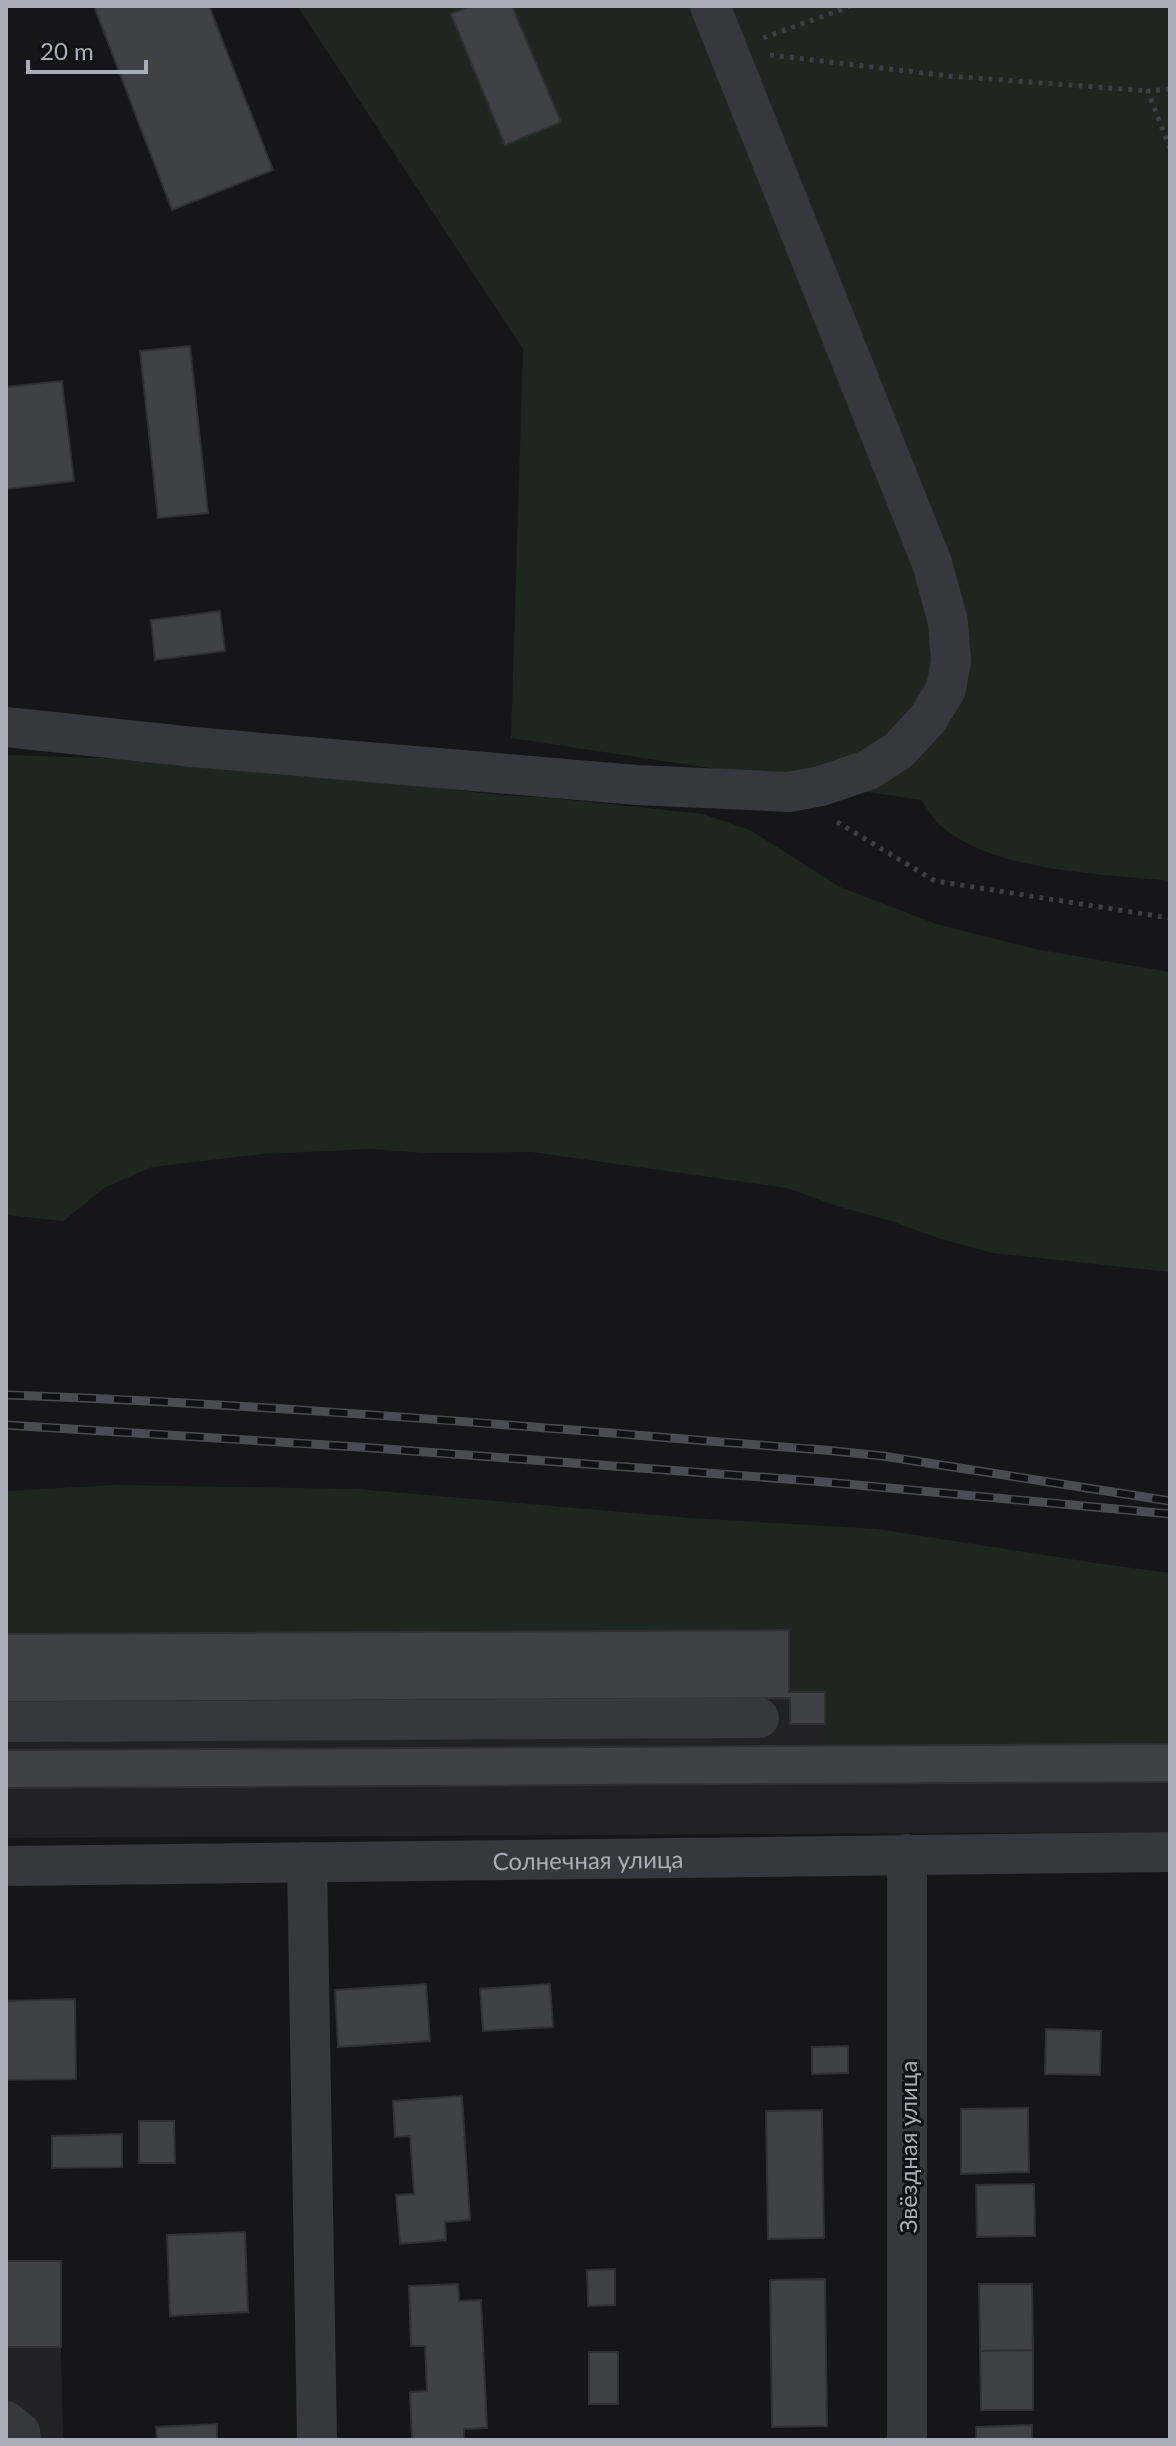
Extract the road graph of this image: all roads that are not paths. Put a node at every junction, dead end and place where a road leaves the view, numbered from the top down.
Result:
1 (710, 6) edge
2 (6, 727) edge
3 (759, 1718) dead end
4 (6, 1722) edge
5 (1170, 1852) edge
6 (907, 1854) junction
7 (307, 1862) junction
8 (6, 1866) edge
9 (6, 2421) edge
10 (21, 2440) edge
11 (317, 2440) edge
12 (907, 2440) edge

1 - 2 street
3 - 4 street
5 - 6 street, Солнечная улица
6 - 7 street, Солнечная улица
6 - 12 street, Звёздная улица
7 - 8 street, Солнечная улица
7 - 11 street
9 - 10 street

